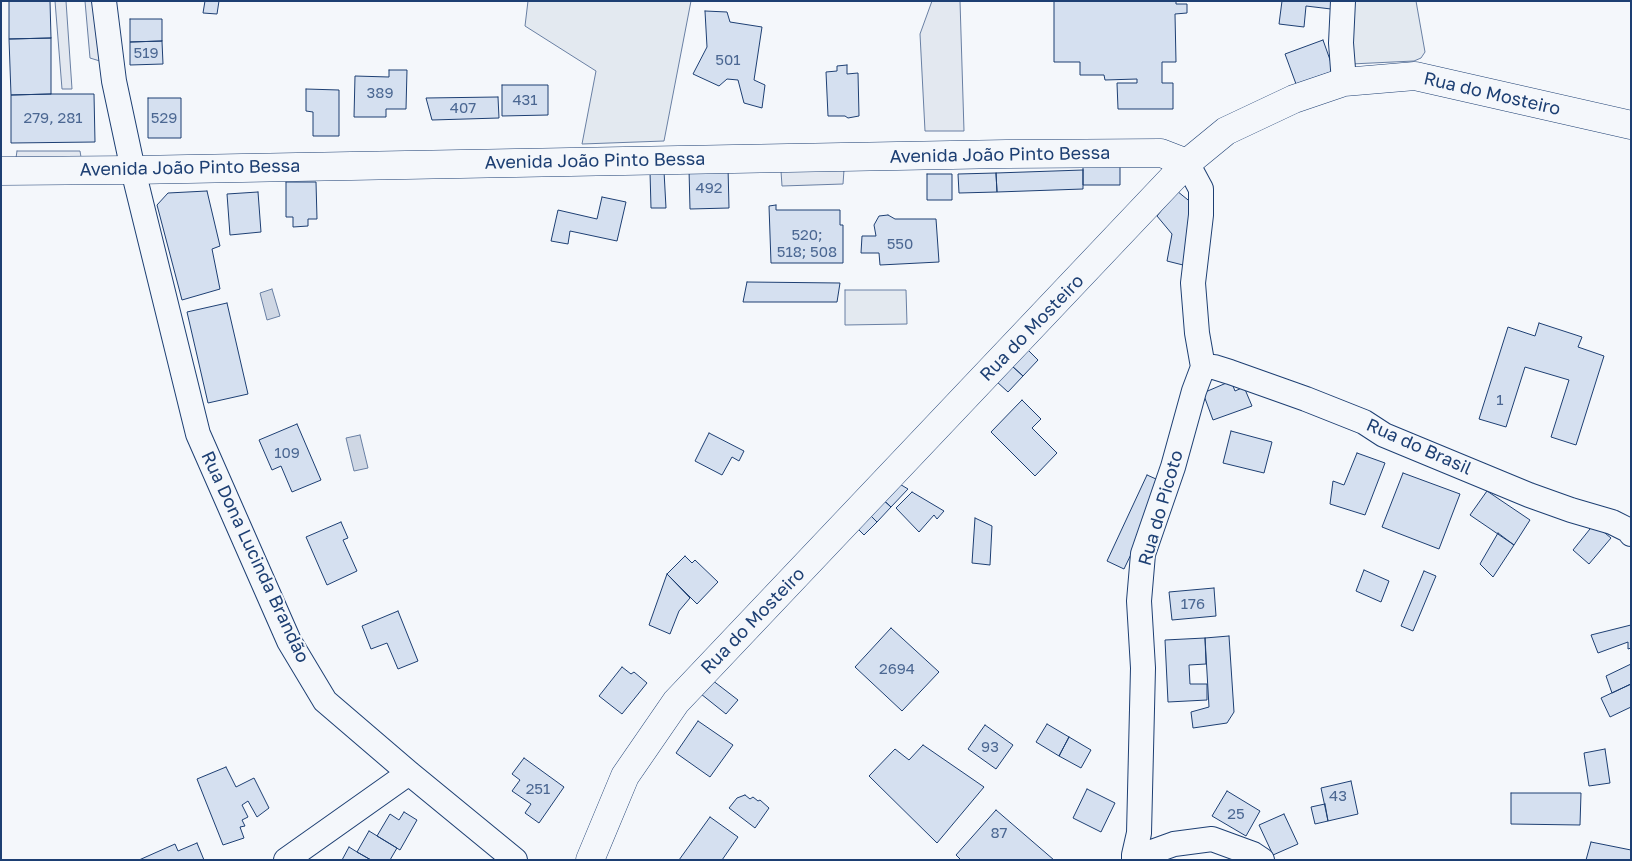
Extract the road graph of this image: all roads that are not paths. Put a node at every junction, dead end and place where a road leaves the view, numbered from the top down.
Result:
1 (104, 1) edge
2 (1343, 1) edge
3 (1344, 82) junction
4 (1631, 125) edge
5 (1187, 163) junction
6 (133, 170) junction
7 (1, 171) edge
8 (1203, 367) junction
9 (1631, 532) edge
10 (409, 773) junction
11 (1134, 857) edge
12 (286, 860) edge
13 (515, 860) edge
14 (590, 860) edge
15 (1262, 860) edge

1 - 6 street, Rua Dona Lucinda Brandão
2 - 3 street
3 - 4 main road, Rua do Mosteiro
3 - 5 main road, Rua do Mosteiro
5 - 6 main road, Avenida João Pinto Bessa
5 - 8 street
5 - 14 main road, Rua do Mosteiro
6 - 7 main road, Avenida João Pinto Bessa
6 - 10 street, Rua Dona Lucinda Brandão
8 - 9 street, Rua do Brasil
8 - 11 street, Rua do Picoto
10 - 12 street
10 - 13 street, Rua Dona Lucinda Brandão
11 - 15 street

